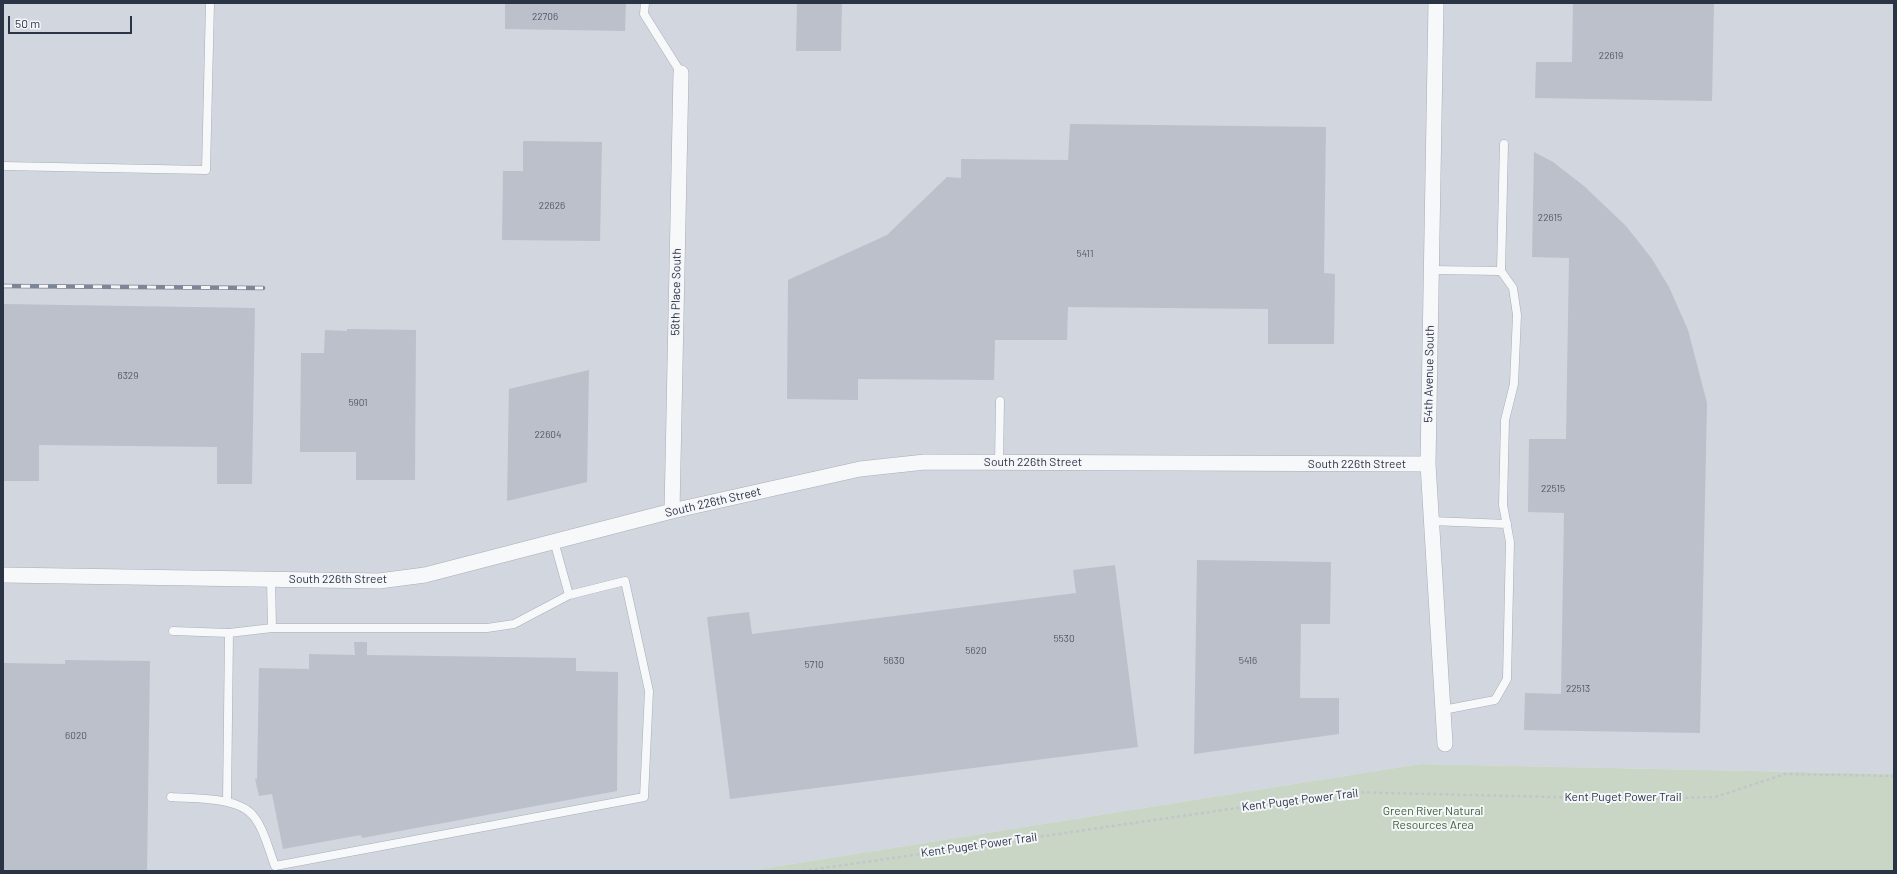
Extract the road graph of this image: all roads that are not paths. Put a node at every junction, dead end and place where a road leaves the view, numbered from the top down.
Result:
1 (210, 3) edge
2 (645, 3) edge
3 (1436, 3) edge
4 (681, 73) joint
5 (1504, 144) dead end
6 (3, 166) edge
7 (1431, 270) junction
8 (1501, 271) junction
9 (1000, 401) dead end
10 (999, 462) junction
11 (1428, 464) junction
12 (672, 511) junction
13 (1431, 521) junction
14 (1506, 524) junction
15 (554, 541) junction
16 (3, 575) edge
17 (271, 579) junction
18 (569, 595) junction
19 (272, 628) junction
20 (173, 630) dead end
21 (230, 633) junction
22 (1443, 710) junction
23 (1445, 744) dead end
24 (171, 797) dead end
25 (226, 802) junction

1 - 6 lane
2 - 4 lane
3 - 7 street, 54th Avenue South
4 - 12 street, 58th Place South
5 - 8 lane
7 - 8 lane
7 - 11 street, 54th Avenue South
8 - 14 lane
9 - 10 lane
10 - 11 street, South 226th Street
10 - 12 street, South 226th Street
11 - 13 street, 54th Avenue South
12 - 15 street, South 226th Street
13 - 14 lane
13 - 22 street, 54th Avenue South
14 - 22 lane
15 - 17 street, South 226th Street
15 - 18 lane
16 - 17 street, South 226th Street
17 - 19 lane
18 - 19 lane
18 - 25 lane
19 - 21 lane
20 - 21 lane
21 - 25 lane
22 - 23 street, 54th Avenue South
24 - 25 lane

